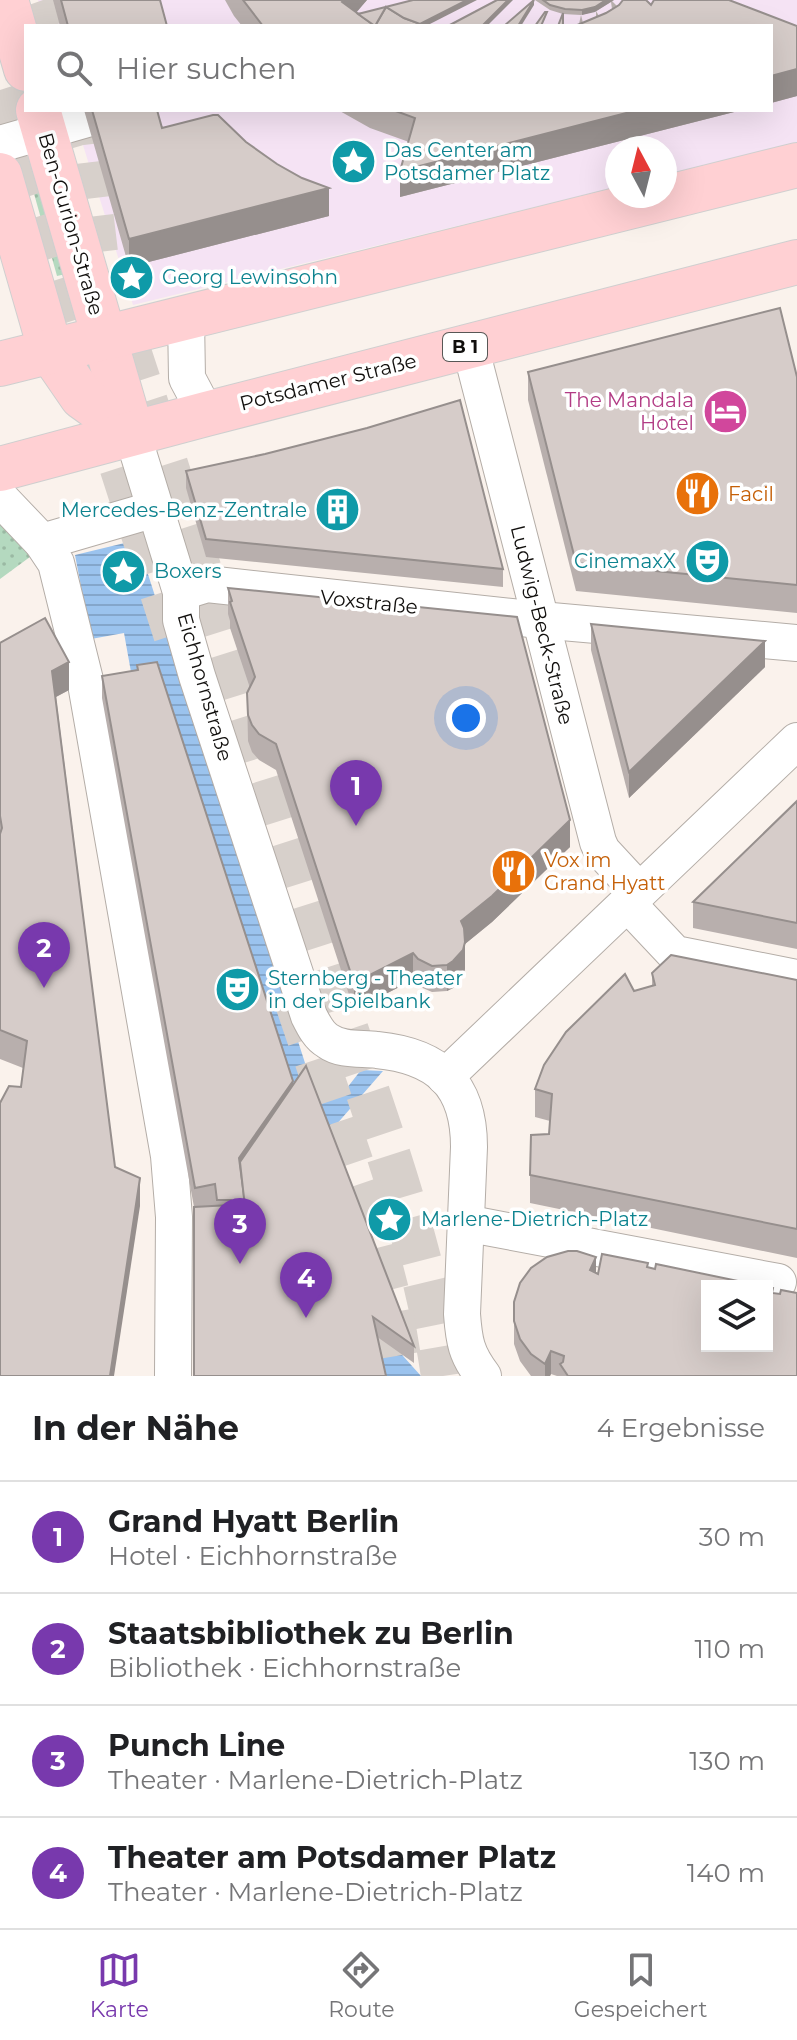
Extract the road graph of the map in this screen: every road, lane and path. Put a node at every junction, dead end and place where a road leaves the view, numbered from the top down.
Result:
1 (6, 0) edge
2 (24, 62) edge
3 (87, 119) dead end
4 (41, 121) edge
5 (0, 144) edge
6 (797, 165) edge
7 (0, 175) edge
8 (796, 269) edge
9 (186, 318) junction
10 (104, 338) junction
11 (470, 346) junction
12 (51, 352) junction
13 (0, 364) edge
14 (206, 414) junction
15 (132, 433) junction
16 (0, 469) edge
17 (0, 498) edge
18 (155, 509) junction
19 (42, 542) junction
20 (181, 592) junction
21 (540, 620) junction
22 (797, 643) edge
23 (797, 741) edge
24 (633, 897) junction
25 (797, 978) edge
26 (445, 1077) junction
27 (465, 1223) junction
28 (778, 1282) dead end
29 (474, 1361) edge
30 (173, 1376) edge

1 - 2 main road
3 - 4 street
4 - 5 street
4 - 10 main road, Ben-Gurion-Straße
6 - 9 main road
7 - 12 main road
8 - 11 main road, Potsdamer Straße / B 1
9 - 10 main road
9 - 14 street
10 - 12 main road
10 - 15 main road, Eichhornstraße
11 - 14 main road, Potsdamer Straße / B 1
11 - 21 street, Ludwig-Beck-Straße
12 - 13 main road
12 - 15 main road
14 - 15 main road, Potsdamer Straße / B 1
15 - 16 main road, Potsdamer Straße / B 1
15 - 18 street, Eichhornstraße
17 - 19 street
18 - 19 street
18 - 20 street, Eichhornstraße
19 - 30 street
20 - 21 street, Voxstraße
20 - 26 street, Eichhornstraße
21 - 22 street, Voxstraße
21 - 24 street, Ludwig-Beck-Straße
23 - 24 street
24 - 25 street, Ludwig-Beck-Straße
24 - 26 street
26 - 27 street
27 - 28 street
27 - 29 street

